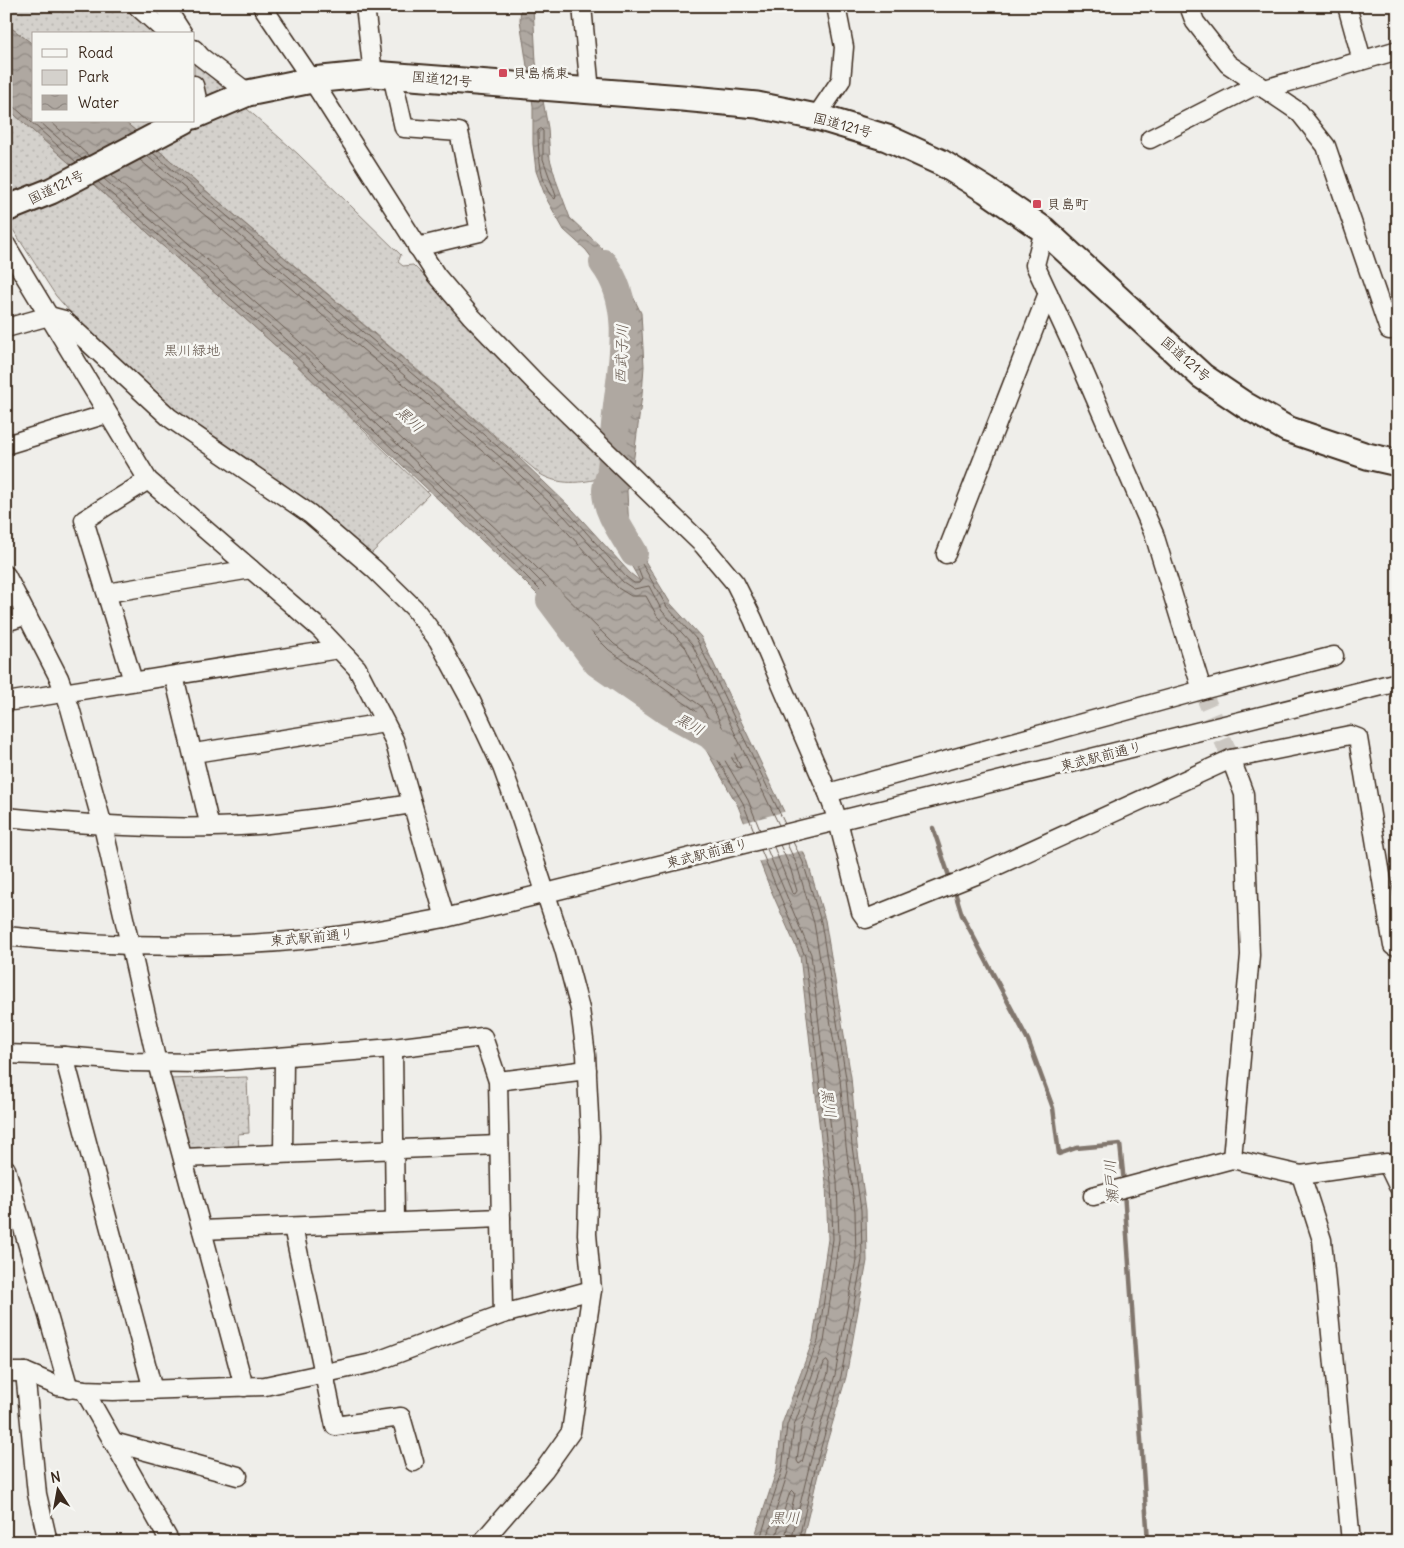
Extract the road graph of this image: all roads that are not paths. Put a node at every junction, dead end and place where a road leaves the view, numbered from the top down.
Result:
1 (137, 6) edge
2 (165, 6) edge
3 (262, 6) edge
4 (365, 6) edge
5 (582, 6) edge
6 (836, 6) edge
7 (1189, 6) edge
8 (1347, 6) edge
9 (166, 32) edge
10 (181, 32) edge
11 (195, 50) edge
12 (1398, 50) edge
13 (1362, 60) junction
14 (383, 74) junction
15 (312, 80) junction
16 (1262, 86) junction
17 (590, 91) junction
18 (244, 95) junction
19 (195, 100) edge
20 (816, 118) junction
21 (182, 122) edge
22 (1150, 139) dead end
23 (6, 210) edge
24 (1044, 230) junction
25 (6, 245) edge
26 (417, 247) junction
27 (1048, 293) junction
28 (49, 316) junction
29 (6, 328) edge
30 (1398, 329) edge
31 (107, 414) junction
32 (6, 445) edge
33 (1398, 463) edge
34 (148, 480) junction
35 (946, 554) dead end
36 (251, 569) junction
37 (6, 575) edge
38 (107, 593) junction
39 (26, 616) junction
40 (6, 622) edge
41 (339, 649) junction
42 (1334, 656) dead end
43 (174, 676) junction
44 (133, 681) junction
45 (1398, 682) edge
46 (1202, 690) junction
47 (64, 692) junction
48 (6, 702) edge
49 (385, 723) junction
50 (194, 753) junction
51 (1231, 760) junction
52 (828, 793) junction
53 (412, 804) junction
54 (6, 817) edge
55 (832, 822) junction
56 (104, 826) junction
57 (210, 827) junction
58 (551, 891) junction
59 (445, 918) junction
60 (6, 936) edge
61 (132, 945) junction
62 (1393, 946) dead end
63 (393, 1048) junction
64 (6, 1054) edge
65 (64, 1056) junction
66 (284, 1058) junction
67 (157, 1063) junction
68 (586, 1070) junction
69 (498, 1081) junction
70 (500, 1144) junction
71 (394, 1148) junction
72 (283, 1153) junction
73 (183, 1158) junction
74 (1232, 1159) junction
75 (6, 1169) edge
76 (1300, 1175) junction
77 (1398, 1186) edge
78 (1093, 1196) dead end
79 (501, 1218) junction
80 (395, 1222) junction
81 (292, 1227) junction
82 (202, 1230) junction
83 (592, 1290) junction
84 (503, 1314) junction
85 (6, 1372) edge
86 (25, 1372) junction
87 (325, 1374) junction
88 (244, 1387) junction
89 (77, 1389) junction
90 (153, 1390) junction
91 (113, 1442) junction
92 (414, 1462) dead end
93 (238, 1476) dead end
94 (48, 1542) edge
95 (170, 1542) edge
96 (482, 1542) edge
97 (1351, 1542) edge

1 - 9 street
2 - 10 street
3 - 15 street
4 - 14 street
5 - 17 street
6 - 20 street
7 - 16 street
8 - 13 street
11 - 18 street
12 - 13 street
13 - 16 street
14 - 15 highway, 国道121号
14 - 17 highway, 国道121号
14 - 26 street
15 - 18 highway, 国道121号
15 - 26 street
16 - 22 street
16 - 30 street
17 - 20 highway, 国道121号
18 - 19 highway, 国道121号
20 - 24 highway, 国道121号
21 - 23 highway, 国道121号
24 - 27 street
24 - 33 highway, 国道121号
25 - 28 street
26 - 52 street
27 - 35 street
27 - 46 street
28 - 29 street
28 - 31 street
28 - 58 street
31 - 32 street
31 - 34 street
34 - 36 street
34 - 38 street
36 - 38 street
36 - 41 street
37 - 39 street
38 - 44 street
39 - 40 street
39 - 47 street
41 - 43 street
41 - 49 street
42 - 46 street
43 - 44 street
43 - 50 street
44 - 47 street
45 - 55 street, 東武駅前通り
46 - 52 street
47 - 48 street
47 - 56 street
49 - 50 street
49 - 53 street
50 - 57 street
51 - 55 street
51 - 62 street
51 - 74 street
52 - 55 street
53 - 57 street
53 - 59 street
54 - 56 street
55 - 58 street, 東武駅前通り
56 - 57 street
56 - 61 street
58 - 59 street, 東武駅前通り
58 - 68 street
59 - 61 street, 東武駅前通り
60 - 61 street, 東武駅前通り
61 - 67 street
63 - 66 street
63 - 69 street
63 - 71 street
64 - 65 street
65 - 67 street
65 - 90 street
66 - 67 street
66 - 72 street
67 - 73 street
68 - 69 street
68 - 83 street
69 - 70 street
70 - 71 street
70 - 79 street
71 - 72 street
71 - 80 street
72 - 73 street
73 - 82 street
74 - 76 street
74 - 78 street
75 - 89 street
76 - 77 street
76 - 97 street
79 - 80 street
79 - 84 street
80 - 81 street
81 - 82 street
81 - 87 street
82 - 88 street
83 - 84 street
83 - 96 street
84 - 87 street
85 - 86 street
86 - 89 street
86 - 94 street
87 - 88 street
87 - 92 street
88 - 90 street
89 - 90 street
89 - 91 street
91 - 93 street
91 - 95 street

